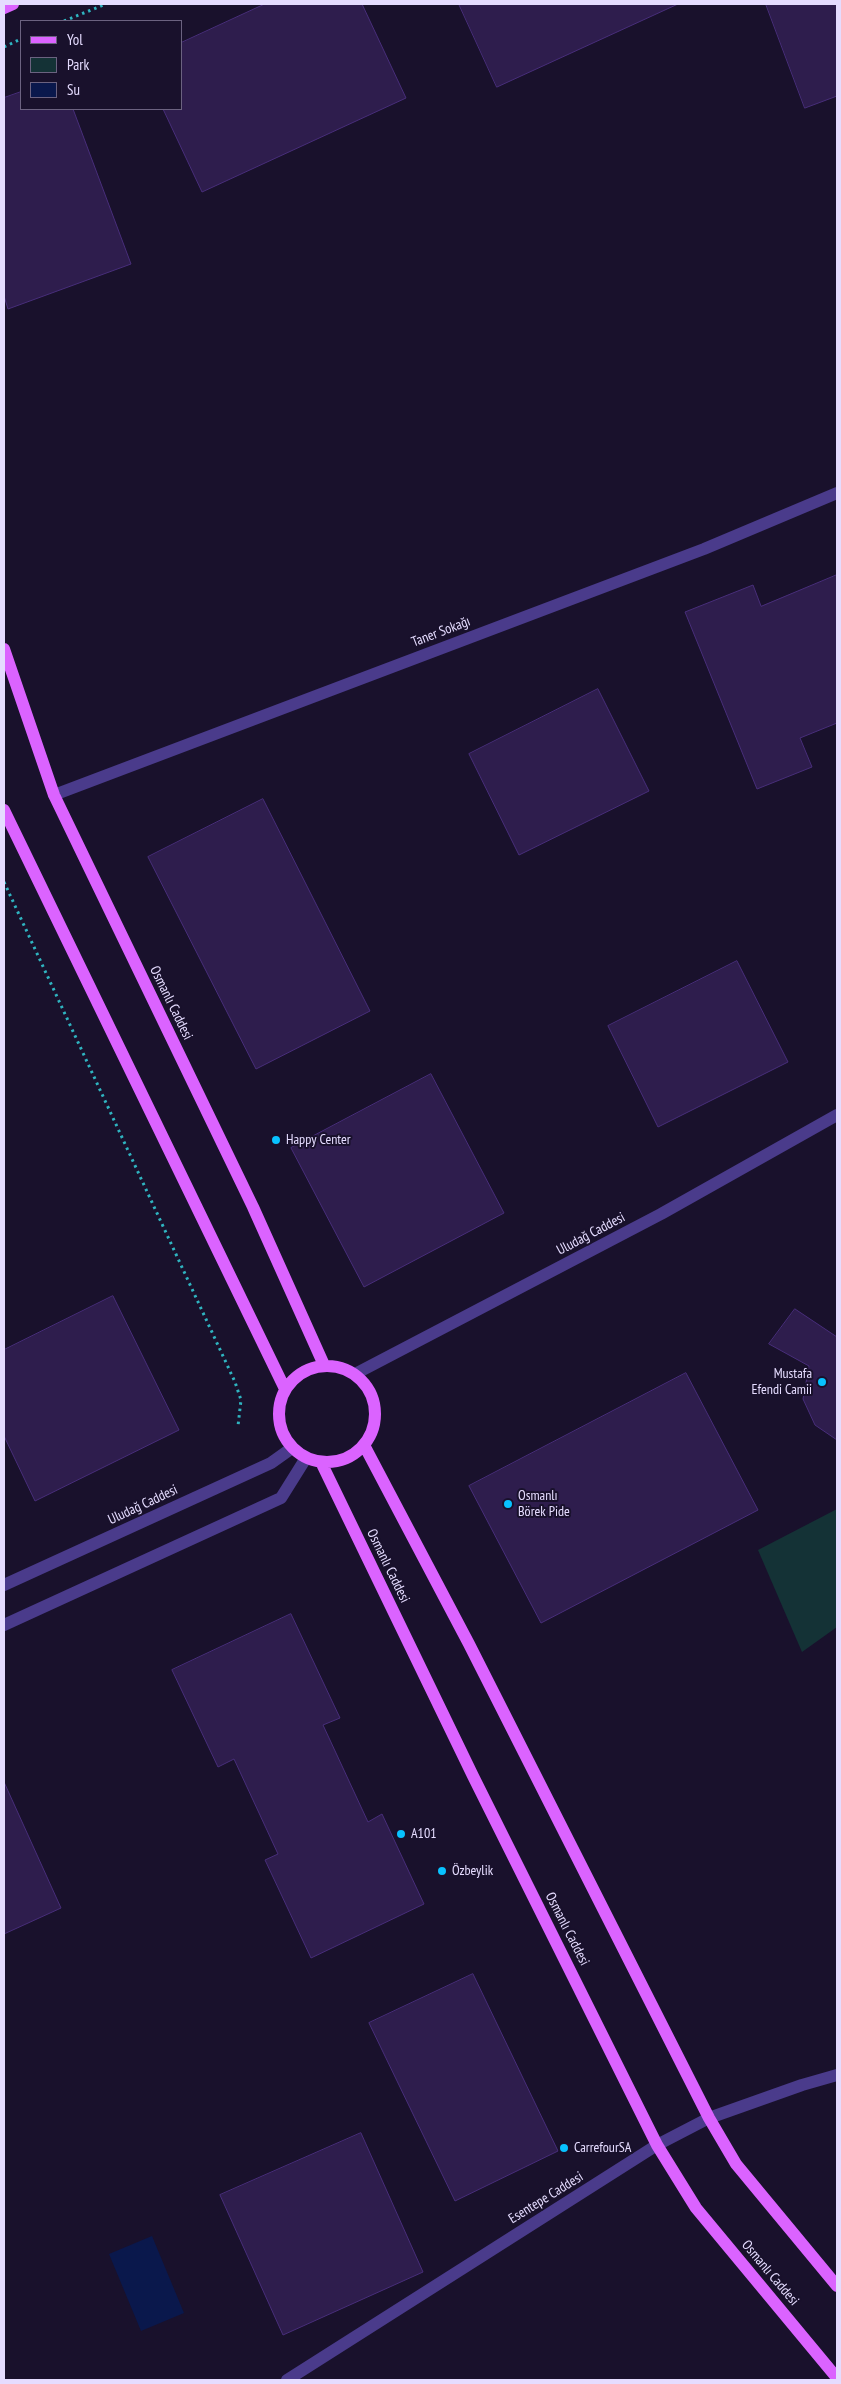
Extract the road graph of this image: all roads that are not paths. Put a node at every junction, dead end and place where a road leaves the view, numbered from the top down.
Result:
1 (13, 4) edge
2 (4, 8) edge
3 (837, 493) edge
4 (4, 649) edge
5 (54, 795) junction
6 (4, 810) edge
7 (837, 1115) edge
8 (324, 1365) junction
9 (355, 1374) junction
10 (284, 1389) junction
11 (364, 1445) junction
12 (292, 1448) junction
13 (306, 1458) junction
14 (321, 1462) junction
15 (4, 1585) edge
16 (4, 1625) edge
17 (837, 2075) edge
18 (709, 2118) junction
19 (657, 2145) junction
20 (837, 2286) edge
21 (837, 2378) edge
22 (287, 2380) edge

1 - 2 main road
3 - 5 street, Taner Sokağı
4 - 5 main road, Osmanlı Caddesi
5 - 8 main road, Osmanlı Caddesi
6 - 10 main road
7 - 9 street, Uludağ Caddesi
8 - 9 main road
8 - 10 main road
9 - 11 main road
10 - 12 main road
11 - 14 main road
11 - 18 main road
12 - 13 main road
12 - 15 street, Uludağ Caddesi
13 - 14 main road
13 - 16 street
14 - 19 main road, Osmanlı Caddesi
17 - 18 street, Esentepe Caddesi
18 - 19 street, Esentepe Caddesi
18 - 20 main road
19 - 21 main road, Osmanlı Caddesi
19 - 22 street, Esentepe Caddesi

